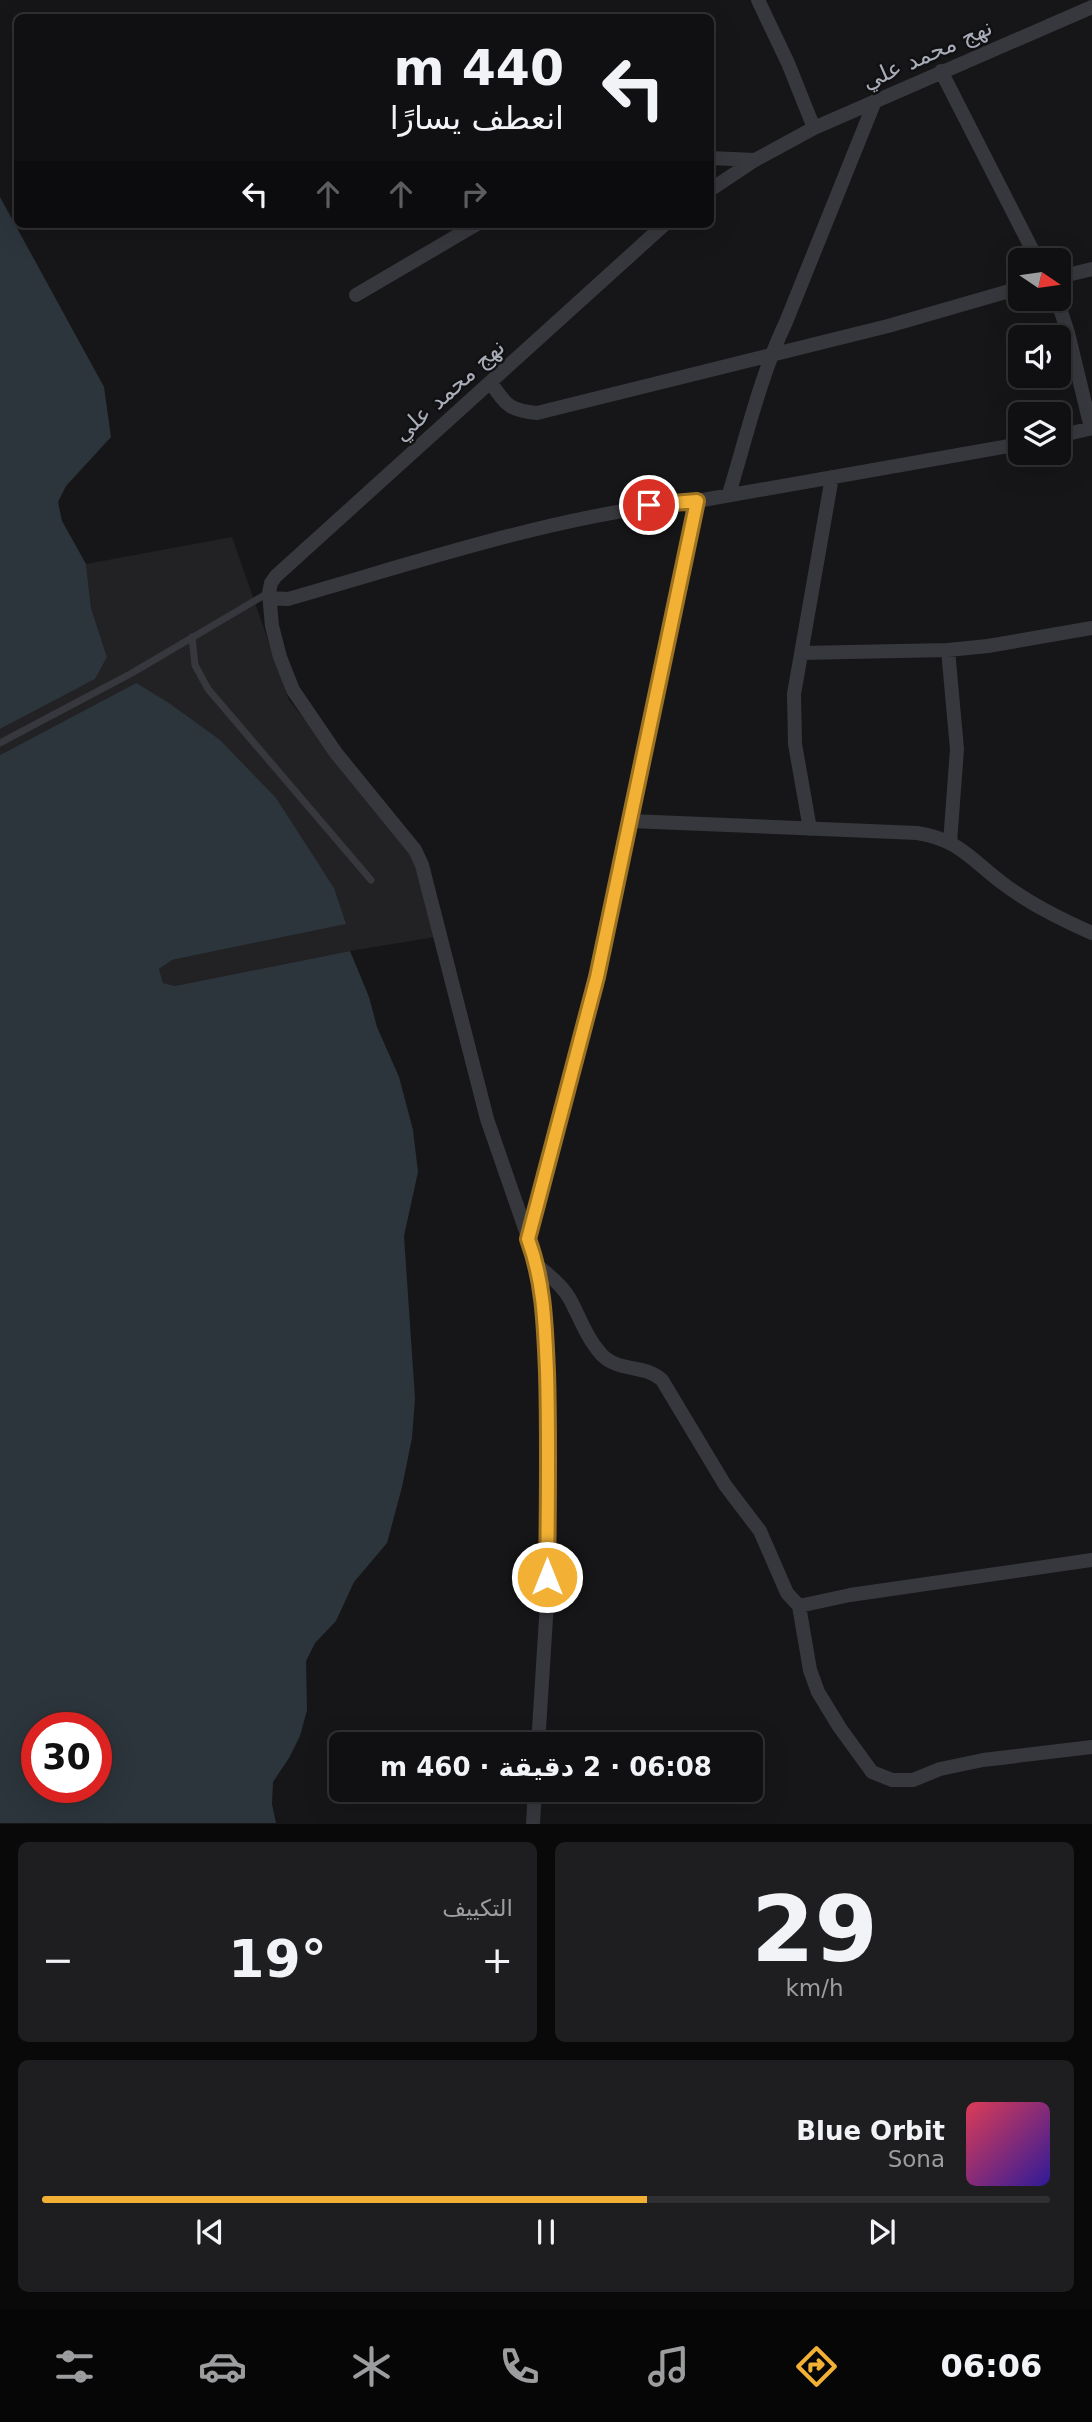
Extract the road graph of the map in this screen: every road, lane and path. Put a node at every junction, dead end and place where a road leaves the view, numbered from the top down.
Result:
1 (758, 0) edge
2 (1092, 7) edge
3 (942, 71) junction
4 (876, 101) junction
5 (814, 128) junction
6 (714, 158) edge
7 (755, 160) junction
8 (714, 187) edge
9 (470, 228) edge
10 (661, 228) edge
11 (1031, 248) edge
12 (1092, 269) edge
13 (1071, 274) edge
14 (1008, 291) edge
15 (356, 295) dead end
16 (1061, 312) edge
17 (770, 354) junction
18 (491, 383) junction
19 (1091, 428) edge
20 (1071, 433) edge
21 (1008, 446) edge
22 (832, 477) junction
23 (729, 494) junction
24 (697, 501) junction
25 (270, 595) junction
26 (1092, 628) edge
27 (191, 637) junction
28 (948, 650) junction
29 (801, 653) junction
30 (0, 743) edge
31 (630, 821) junction
32 (810, 829) junction
33 (950, 843) junction
34 (371, 880) dead end
35 (1092, 933) edge
36 (528, 1239) junction
37 (538, 1266) junction
38 (1092, 1560) edge
39 (799, 1606) junction
40 (539, 1732) edge
41 (1091, 1750) edge
42 (534, 1802) edge
43 (533, 1824) edge

1 - 5 street
2 - 3 street, نهج محمد علي
3 - 4 street, نهج محمد علي
3 - 11 street
4 - 5 street, نهج محمد علي
4 - 17 street
5 - 7 street, نهج محمد علي
6 - 7 street
7 - 8 street, نهج محمد علي
9 - 15 street
10 - 18 street, نهج محمد علي
12 - 13 street
14 - 17 street
16 - 19 street
17 - 18 street
17 - 23 street
18 - 25 street, نهج محمد علي
19 - 20 street
21 - 22 street
22 - 23 street
22 - 29 street
23 - 24 street
24 - 25 street
24 - 31 street
25 - 27 lane
25 - 36 street
26 - 28 street
27 - 30 lane
27 - 34 lane
28 - 29 street
28 - 33 street
29 - 32 street
31 - 32 street
31 - 36 street
32 - 33 street
33 - 35 street
36 - 37 street
37 - 39 street
37 - 40 street
38 - 39 street
39 - 41 street
42 - 43 street

